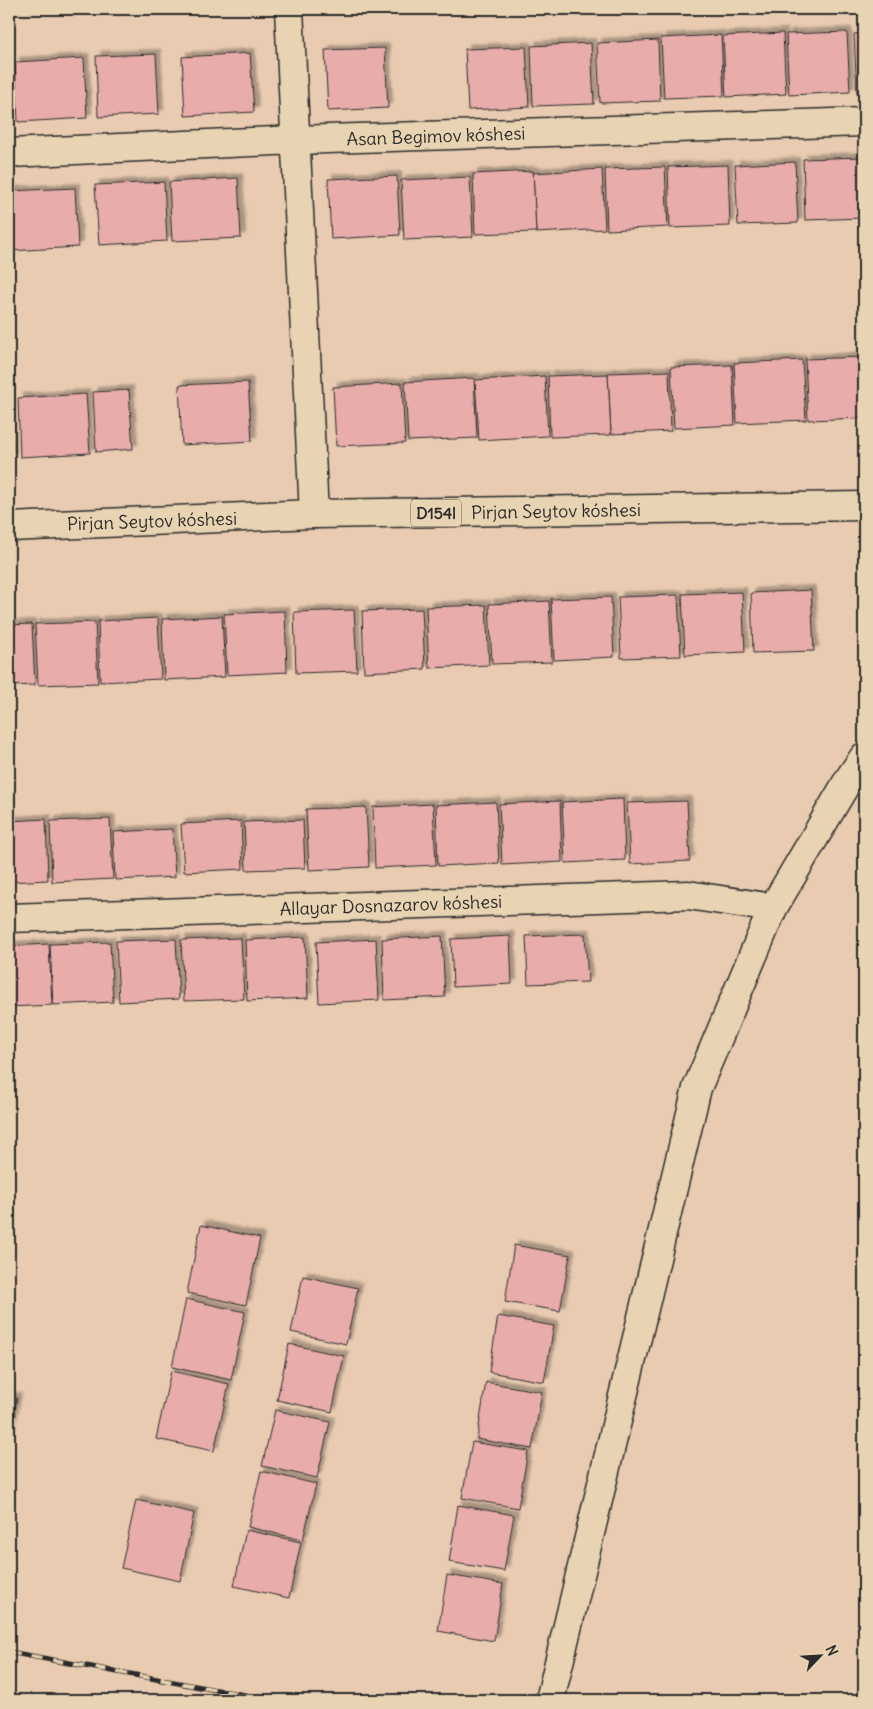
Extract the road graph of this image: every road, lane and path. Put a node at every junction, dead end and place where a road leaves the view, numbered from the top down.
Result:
1 (289, 9) edge
2 (864, 122) edge
3 (296, 140) junction
4 (9, 153) edge
5 (864, 506) edge
6 (314, 514) junction
7 (9, 527) edge
8 (864, 758) edge
9 (773, 908) junction
10 (9, 918) edge
11 (550, 1700) edge

1 - 3 street
2 - 3 street, Asan Begimov kóshesi
3 - 4 street, Asan Begimov kóshesi
3 - 6 street
5 - 6 street, Pirjan Seytov kóshesi / D154l
6 - 7 street, Pirjan Seytov kóshesi / D154l
8 - 9 street
9 - 10 street, Allayar Dosnazarov kóshesi
9 - 11 street

